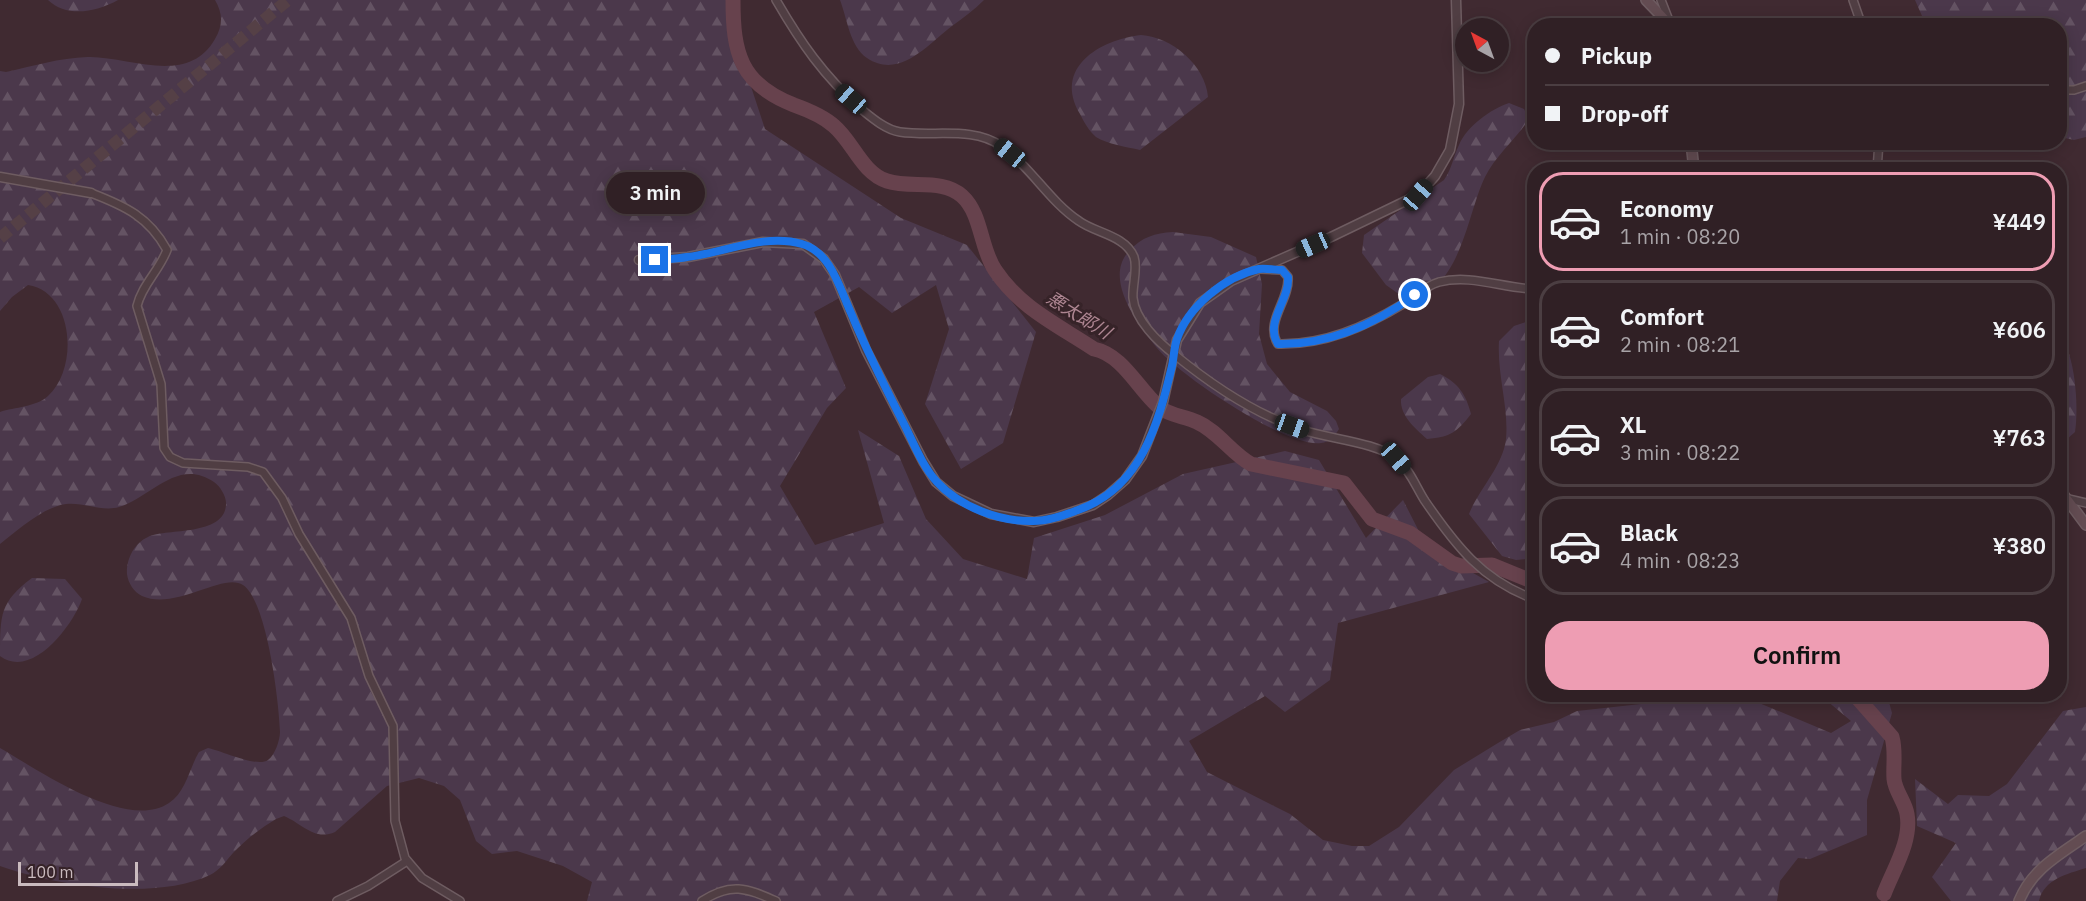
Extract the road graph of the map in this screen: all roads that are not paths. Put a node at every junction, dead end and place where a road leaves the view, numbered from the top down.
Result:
1 (776, 0) edge
2 (1456, 0) edge
3 (1646, 0) edge
4 (1661, 0) edge
5 (1853, 0) edge
6 (1664, 18) edge
7 (1668, 18) edge
8 (1859, 18) edge
9 (2086, 86) edge
10 (2067, 90) edge
11 (0, 177) edge
12 (91, 193) joint
13 (639, 260) dead end
14 (1260, 269) junction
15 (1527, 289) edge
16 (1175, 356) junction
17 (2067, 496) edge
18 (2067, 500) edge
19 (2086, 503) edge
20 (2086, 525) edge
21 (1527, 596) edge
22 (2086, 836) edge
23 (407, 861) junction
24 (337, 901) edge
25 (460, 901) edge
26 (702, 901) edge
27 (776, 901) edge
28 (2019, 901) edge

1 - 16 street
2 - 14 street
3 - 6 main road
4 - 7 street
5 - 8 street
9 - 10 street
11 - 12 street
12 - 23 street
13 - 16 street
14 - 15 street
14 - 16 street
16 - 21 street
17 - 19 street
18 - 20 main road
22 - 28 main road
23 - 24 street
23 - 25 street
26 - 27 street

